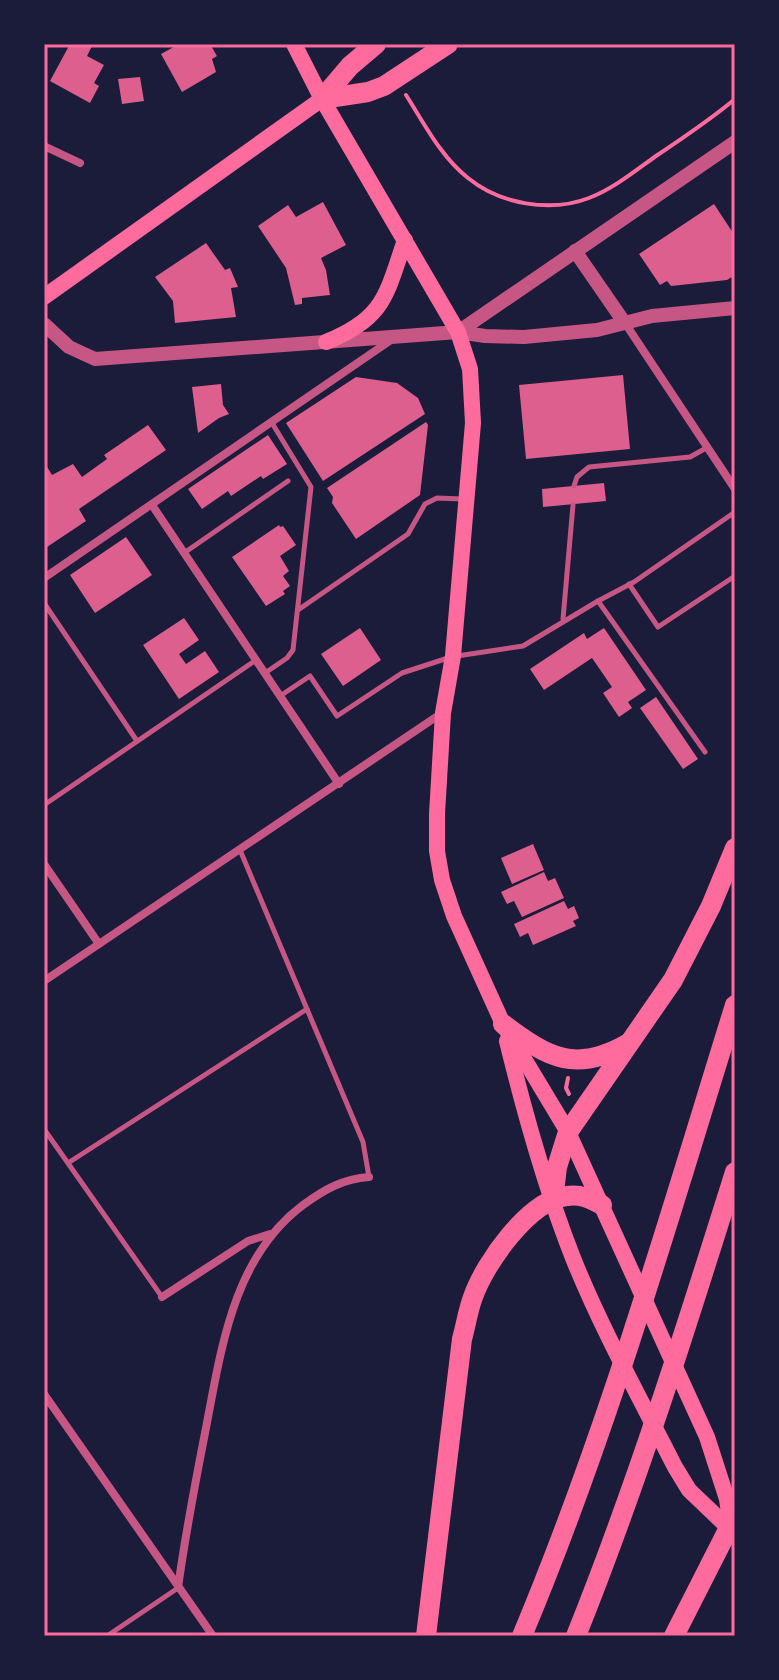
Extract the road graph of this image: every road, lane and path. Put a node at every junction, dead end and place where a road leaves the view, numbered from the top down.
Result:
1 (294, 44) edge
2 (376, 44) edge
3 (448, 44) edge
4 (406, 95) dead end
5 (322, 99) junction
6 (735, 99) edge
7 (735, 142) edge
8 (44, 146) edge
9 (80, 163) dead end
10 (405, 240) junction
11 (575, 251) junction
12 (44, 297) edge
13 (735, 308) edge
14 (624, 322) junction
15 (44, 324) edge
16 (458, 332) junction
17 (395, 337) junction
18 (326, 342) junction
19 (272, 423) junction
20 (708, 447) junction
21 (288, 481) dead end
22 (574, 486) dead end
23 (735, 489) edge
24 (467, 499) junction
25 (152, 505) junction
26 (573, 505) dead end
27 (735, 512) edge
28 (184, 553) junction
29 (735, 576) edge
30 (44, 578) edge
31 (629, 584) junction
32 (598, 601) junction
33 (44, 603) edge
34 (297, 611) junction
35 (563, 620) junction
36 (453, 656) junction
37 (256, 660) junction
38 (265, 673) junction
39 (280, 696) junction
40 (443, 713) junction
41 (137, 741) junction
42 (705, 752) dead end
43 (339, 784) junction
44 (44, 805) edge
45 (735, 848) edge
46 (240, 850) junction
47 (44, 864) edge
48 (99, 944) junction
49 (44, 981) edge
50 (735, 1005) edge
51 (307, 1009) junction
52 (503, 1024) junction
53 (632, 1041) junction
54 (568, 1078) dead end
55 (574, 1102) dead end
56 (44, 1129) edge
57 (568, 1132) junction
58 (68, 1163) junction
59 (735, 1172) edge
60 (369, 1177) joint
61 (553, 1200) junction
62 (602, 1205) junction
63 (271, 1234) junction
64 (162, 1297) joint
65 (44, 1394) edge
66 (734, 1526) edge
67 (178, 1588) junction
68 (107, 1636) edge
69 (213, 1636) edge
70 (426, 1636) edge
71 (522, 1636) edge
72 (576, 1636) edge
73 (674, 1636) edge

1 - 5 main road
2 - 5 highway
3 - 5 highway
4 - 6 path
5 - 10 main road
5 - 12 main road
7 - 11 street
8 - 9 street
10 - 16 main road
10 - 18 main road
11 - 14 street
11 - 16 street
13 - 14 street
14 - 16 street
14 - 20 street
15 - 18 street
16 - 17 street
16 - 24 main road
17 - 18 street
17 - 19 street
19 - 25 street
19 - 34 lane
20 - 22 lane
20 - 23 street
21 - 28 lane
24 - 34 lane
24 - 36 main road
25 - 28 street
25 - 30 street
26 - 35 lane
27 - 31 lane
28 - 37 street
29 - 31 lane
31 - 32 lane
32 - 35 lane
32 - 42 lane
33 - 41 lane
34 - 38 lane
35 - 36 lane
36 - 39 lane
36 - 40 main road
37 - 38 street
37 - 41 lane
38 - 39 street
39 - 43 street
40 - 43 street
40 - 52 main road
41 - 44 lane
43 - 46 street
45 - 53 highway
46 - 48 street
46 - 51 lane
47 - 48 street
48 - 49 street
50 - 71 highway
51 - 58 lane
51 - 60 lane
52 - 53 highway
52 - 57 main road
52 - 61 main road
53 - 57 highway
54 - 55 path
56 - 58 lane
57 - 61 highway
57 - 62 main road
58 - 64 lane
59 - 72 highway
60 - 63 street
61 - 62 highway
61 - 66 main road
61 - 70 highway
62 - 66 main road
63 - 64 street
63 - 67 street
65 - 67 street
66 - 73 highway
67 - 68 lane
67 - 69 street

